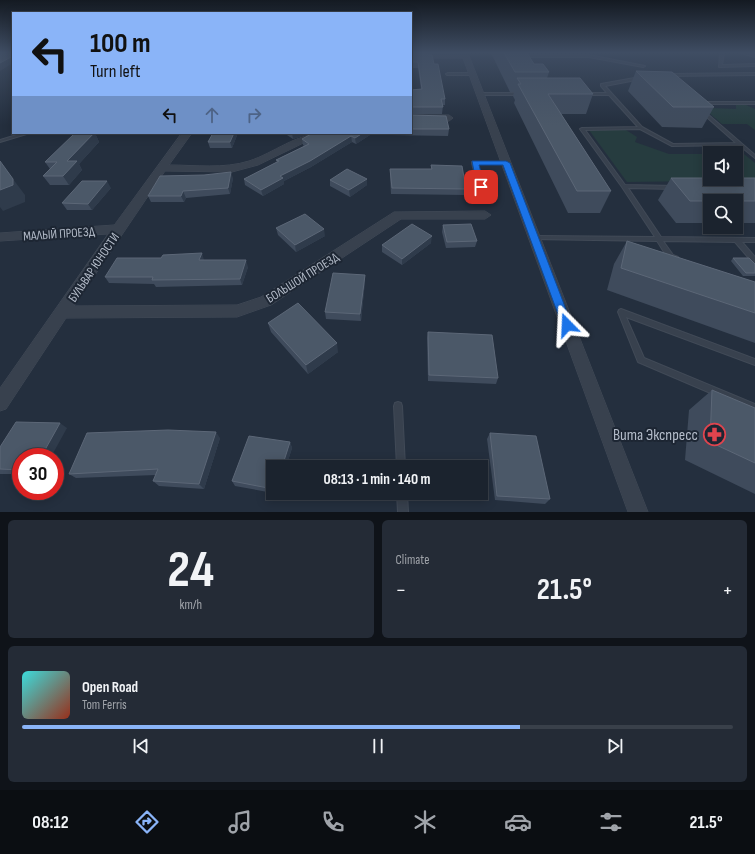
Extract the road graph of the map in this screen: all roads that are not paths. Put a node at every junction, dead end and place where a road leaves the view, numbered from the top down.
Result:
1 (474, 77) edge
2 (644, 77) edge
3 (583, 88) edge
4 (480, 94) junction
5 (526, 94) edge
6 (580, 94) edge
7 (587, 94) junction
8 (610, 94) junction
9 (700, 103) edge
10 (755, 103) edge
11 (698, 108) edge
12 (412, 118) edge
13 (449, 118) dead end
14 (641, 128) junction
15 (24, 134) edge
16 (186, 134) edge
17 (317, 134) edge
18 (0, 141) edge
19 (740, 144) junction
20 (755, 157) edge
21 (506, 163) junction
22 (161, 168) junction
23 (624, 186) junction
24 (678, 187) edge
25 (484, 199) dead end
26 (485, 215) dead end
27 (118, 229) junction
28 (0, 237) edge
29 (534, 238) junction
30 (660, 240) junction
31 (737, 240) junction
32 (755, 240) edge
33 (755, 261) edge
34 (685, 262) edge
35 (62, 312) junction
36 (755, 362) edge
37 (0, 403) edge
38 (398, 406) dead end
39 (755, 408) edge
40 (401, 460) edge
41 (402, 500) edge
42 (403, 512) edge
43 (638, 512) edge

1 - 4 street
2 - 8 lane
3 - 7 lane
4 - 5 lane
4 - 21 street
6 - 7 lane
7 - 8 lane
8 - 14 lane
9 - 10 lane
11 - 19 lane
12 - 13 street
14 - 19 lane
14 - 23 lane
15 - 18 lane
16 - 22 street, БУЛЬВАР ЮНОСТИ
17 - 22 street
19 - 20 lane
21 - 25 lane
21 - 29 street
22 - 27 street, БУЛЬВАР ЮНОСТИ
23 - 24 lane
23 - 30 lane
26 - 35 street, БОЛЬШОЙ ПРОЕЗД
27 - 28 street, МАЛЫЙ ПРОЕЗД
27 - 35 street, БУЛЬВАР ЮНОСТИ
29 - 30 lane
29 - 43 street
30 - 31 lane
30 - 34 lane
31 - 32 lane
31 - 33 lane
35 - 37 street, БУЛЬВАР ЮНОСТИ
36 - 39 lane
38 - 40 lane
41 - 42 lane

